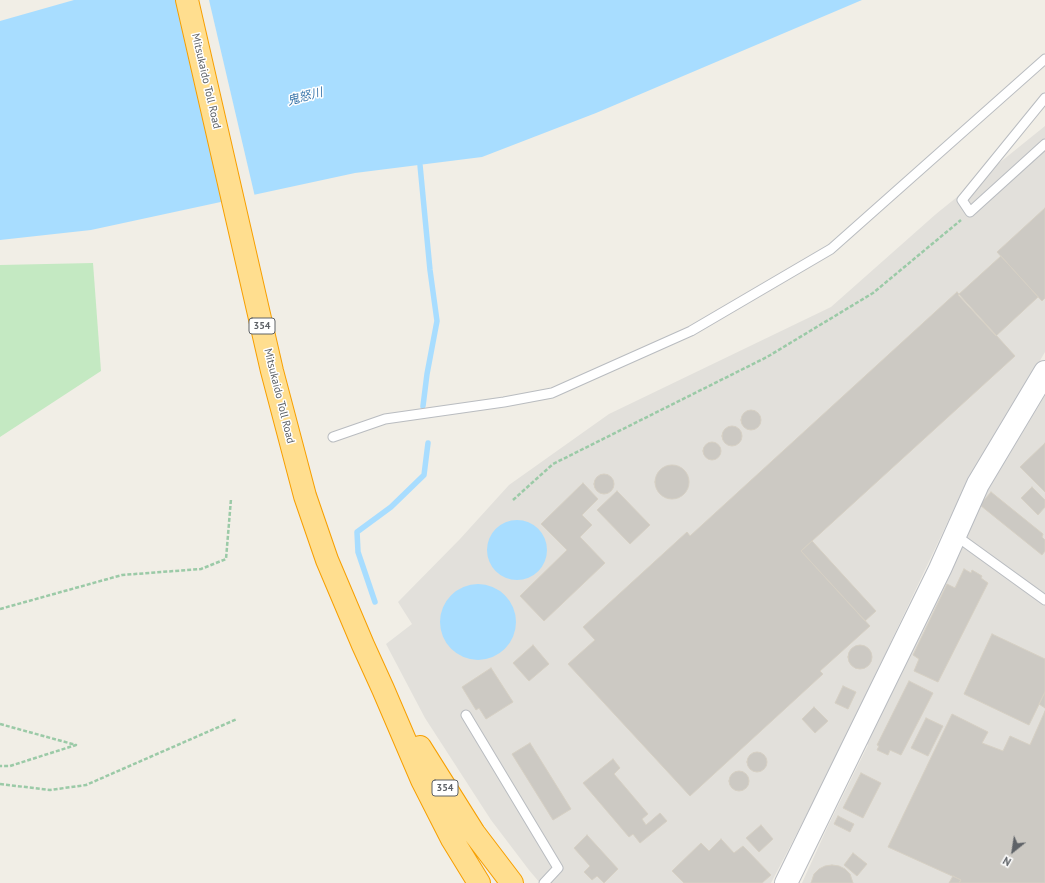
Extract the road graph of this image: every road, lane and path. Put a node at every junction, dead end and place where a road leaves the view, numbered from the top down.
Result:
1 (187, 0) edge
2 (1045, 59) edge
3 (1045, 98) edge
4 (1045, 144) edge
5 (970, 212) junction
6 (1045, 372) edge
7 (333, 437) dead end
8 (231, 499) dead end
9 (512, 500) dead end
10 (955, 535) junction
11 (1045, 600) edge
12 (0, 609) edge
13 (383, 689) junction
14 (466, 715) dead end
15 (238, 719) dead end
16 (0, 724) edge
17 (0, 766) edge
18 (0, 784) edge
19 (479, 883) edge
20 (512, 883) edge
21 (544, 883) edge
22 (786, 883) edge

1 - 13 highway, Mitsukaido Toll Road / 354
2 - 7 lane
3 - 5 lane
4 - 5 lane
5 - 9 path
6 - 10 street
8 - 12 path
10 - 11 lane
10 - 22 street
13 - 19 highway, Mitsukaido Toll Road / 354
13 - 20 highway, Mitsukaido Toll Road / 354
14 - 21 lane
15 - 18 path
16 - 17 path

